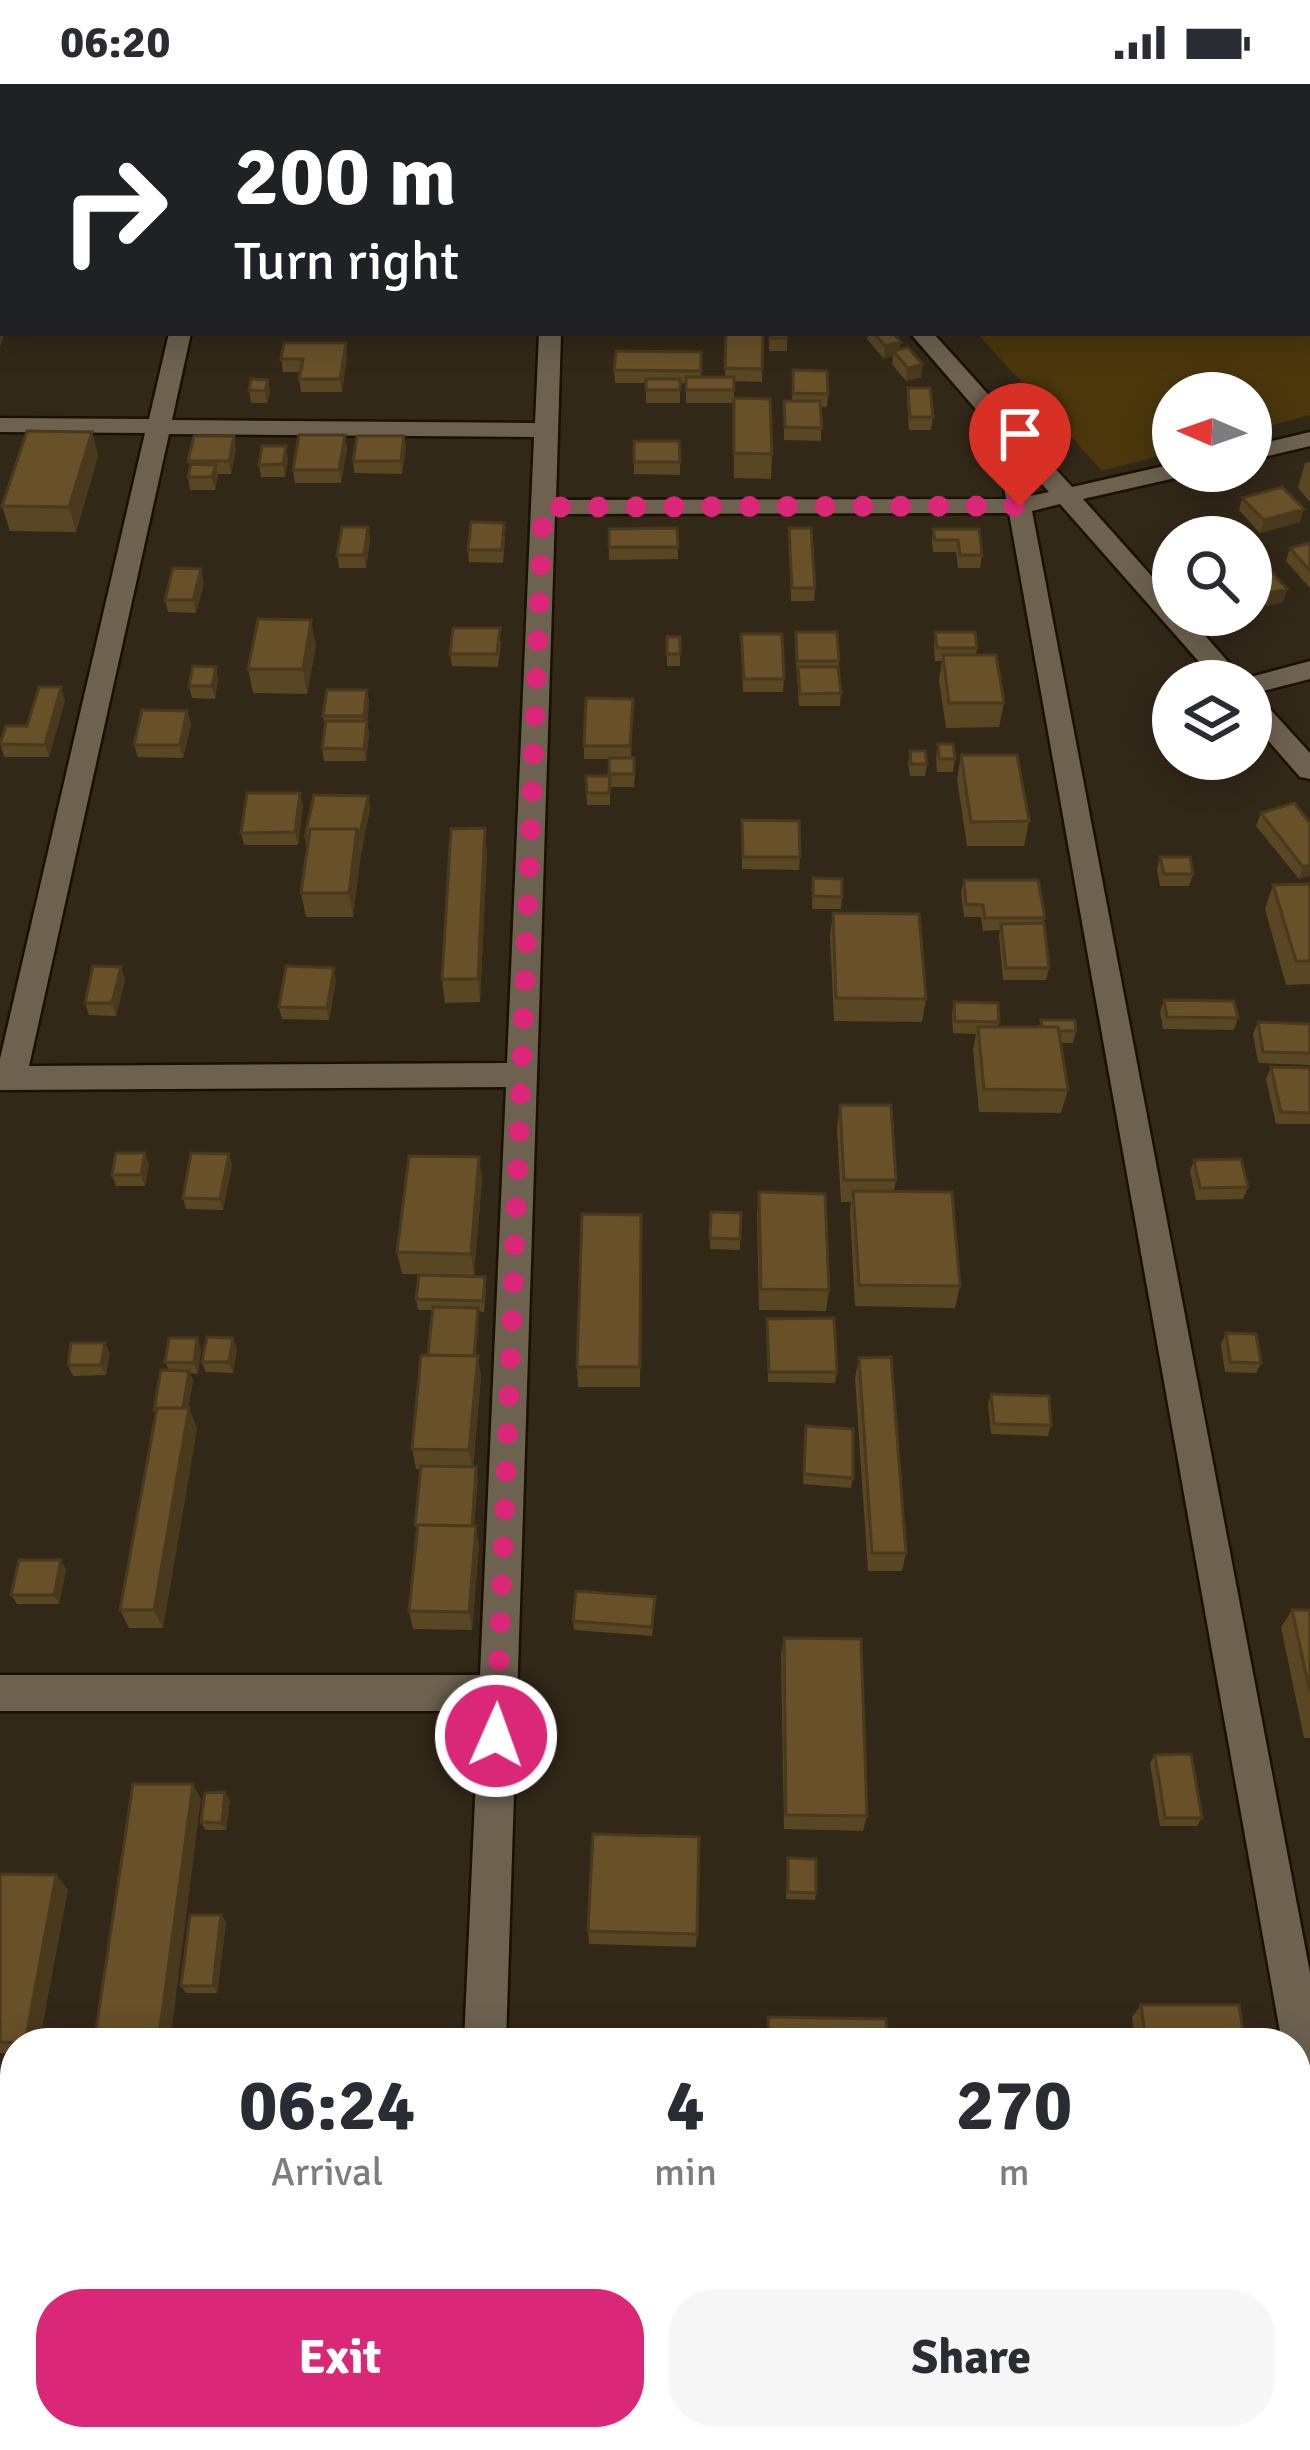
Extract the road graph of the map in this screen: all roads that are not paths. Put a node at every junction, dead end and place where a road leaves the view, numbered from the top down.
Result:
1 (179, 336) edge
2 (550, 336) edge
3 (924, 336) edge
4 (0, 425) edge
5 (158, 427) junction
6 (1005, 428) junction
7 (546, 430) junction
8 (1310, 439) edge
9 (1272, 448) edge
10 (1152, 477) edge
11 (1066, 497) junction
12 (1020, 506) junction
13 (543, 507) junction
14 (1212, 660) edge
15 (1310, 670) edge
16 (1272, 680) edge
17 (1272, 727) edge
18 (1310, 770) edge
19 (522, 1075) junction
20 (5, 1078) edge
21 (0, 1693) edge
22 (498, 1693) junction
23 (486, 2028) edge
24 (1300, 2028) edge

1 - 5 street
2 - 7 street
3 - 6 street
4 - 5 street
5 - 7 street
5 - 20 street
6 - 11 street
6 - 12 street
7 - 13 street
8 - 9 street
10 - 11 street
11 - 12 street
11 - 14 street
12 - 13 street
12 - 24 street
13 - 19 street
15 - 16 street
17 - 18 street
19 - 20 street
19 - 22 street
21 - 22 street
22 - 23 street

